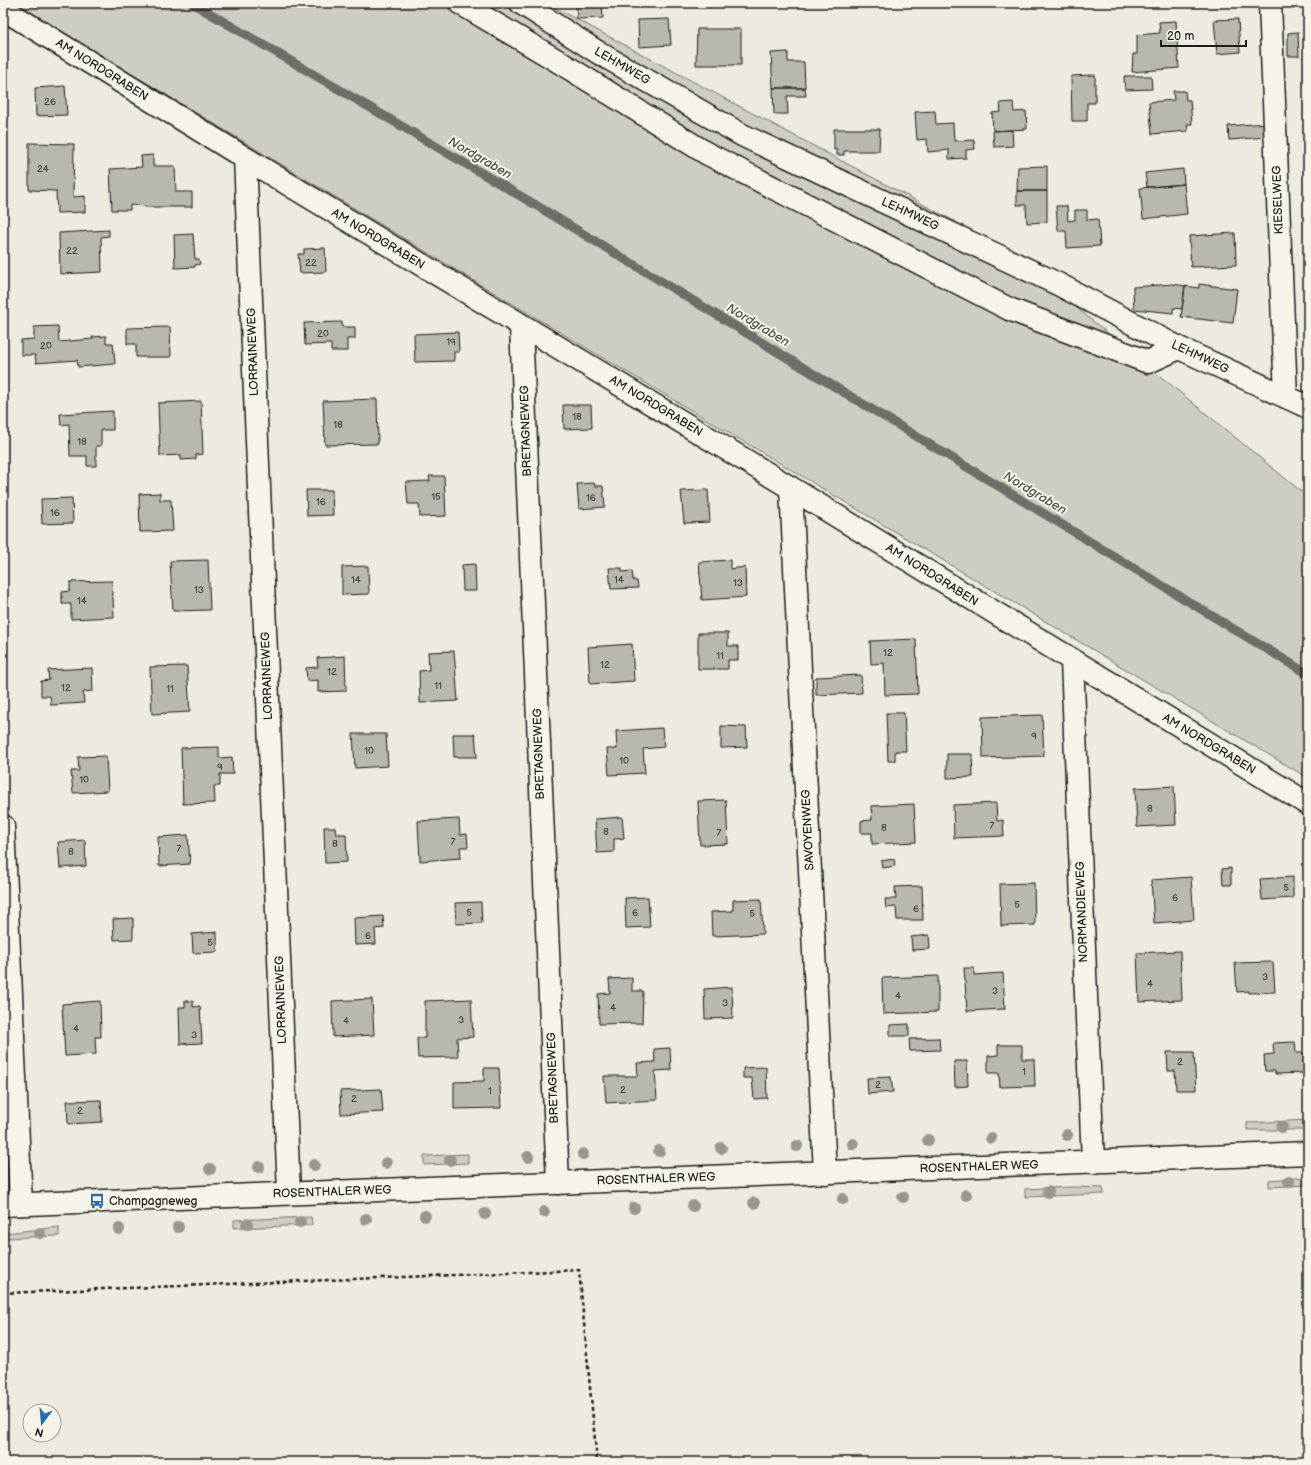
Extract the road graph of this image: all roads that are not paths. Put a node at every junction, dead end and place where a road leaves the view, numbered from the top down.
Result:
1 (460, 3) edge
2 (521, 3) edge
3 (1270, 3) edge
4 (3, 9) edge
5 (599, 53) junction
6 (556, 60) junction
7 (245, 158) junction
8 (521, 326) junction
9 (1179, 348) junction
10 (1286, 397) junction
11 (1308, 407) edge
12 (791, 488) junction
13 (1072, 661) junction
14 (1308, 804) edge
15 (3, 826) edge
16 (1308, 1153) edge
17 (1093, 1162) junction
18 (825, 1173) junction
19 (558, 1183) junction
20 (289, 1193) junction
21 (12, 1205) edge

1 - 6 main road
2 - 5 main road, LEHMWEG
3 - 10 main road, KIESELWEG
4 - 7 main road, AM NORDGRABEN
5 - 6 main road
5 - 9 main road, LEHMWEG
6 - 9 main road
7 - 8 main road, AM NORDGRABEN
7 - 20 main road, LORRAINEWEG
8 - 12 main road, AM NORDGRABEN
8 - 19 main road, BRETAGNEWEG
9 - 10 main road, LEHMWEG
10 - 11 main road, LEHMWEG
12 - 13 main road, AM NORDGRABEN
12 - 18 main road, SAVOYENWEG
13 - 14 main road, AM NORDGRABEN
13 - 17 main road, NORMANDIEWEG
15 - 21 main road
16 - 17 main road, ROSENTHALER WEG
17 - 18 main road, ROSENTHALER WEG
18 - 19 main road, ROSENTHALER WEG
19 - 20 main road, ROSENTHALER WEG
20 - 21 main road, ROSENTHALER WEG

